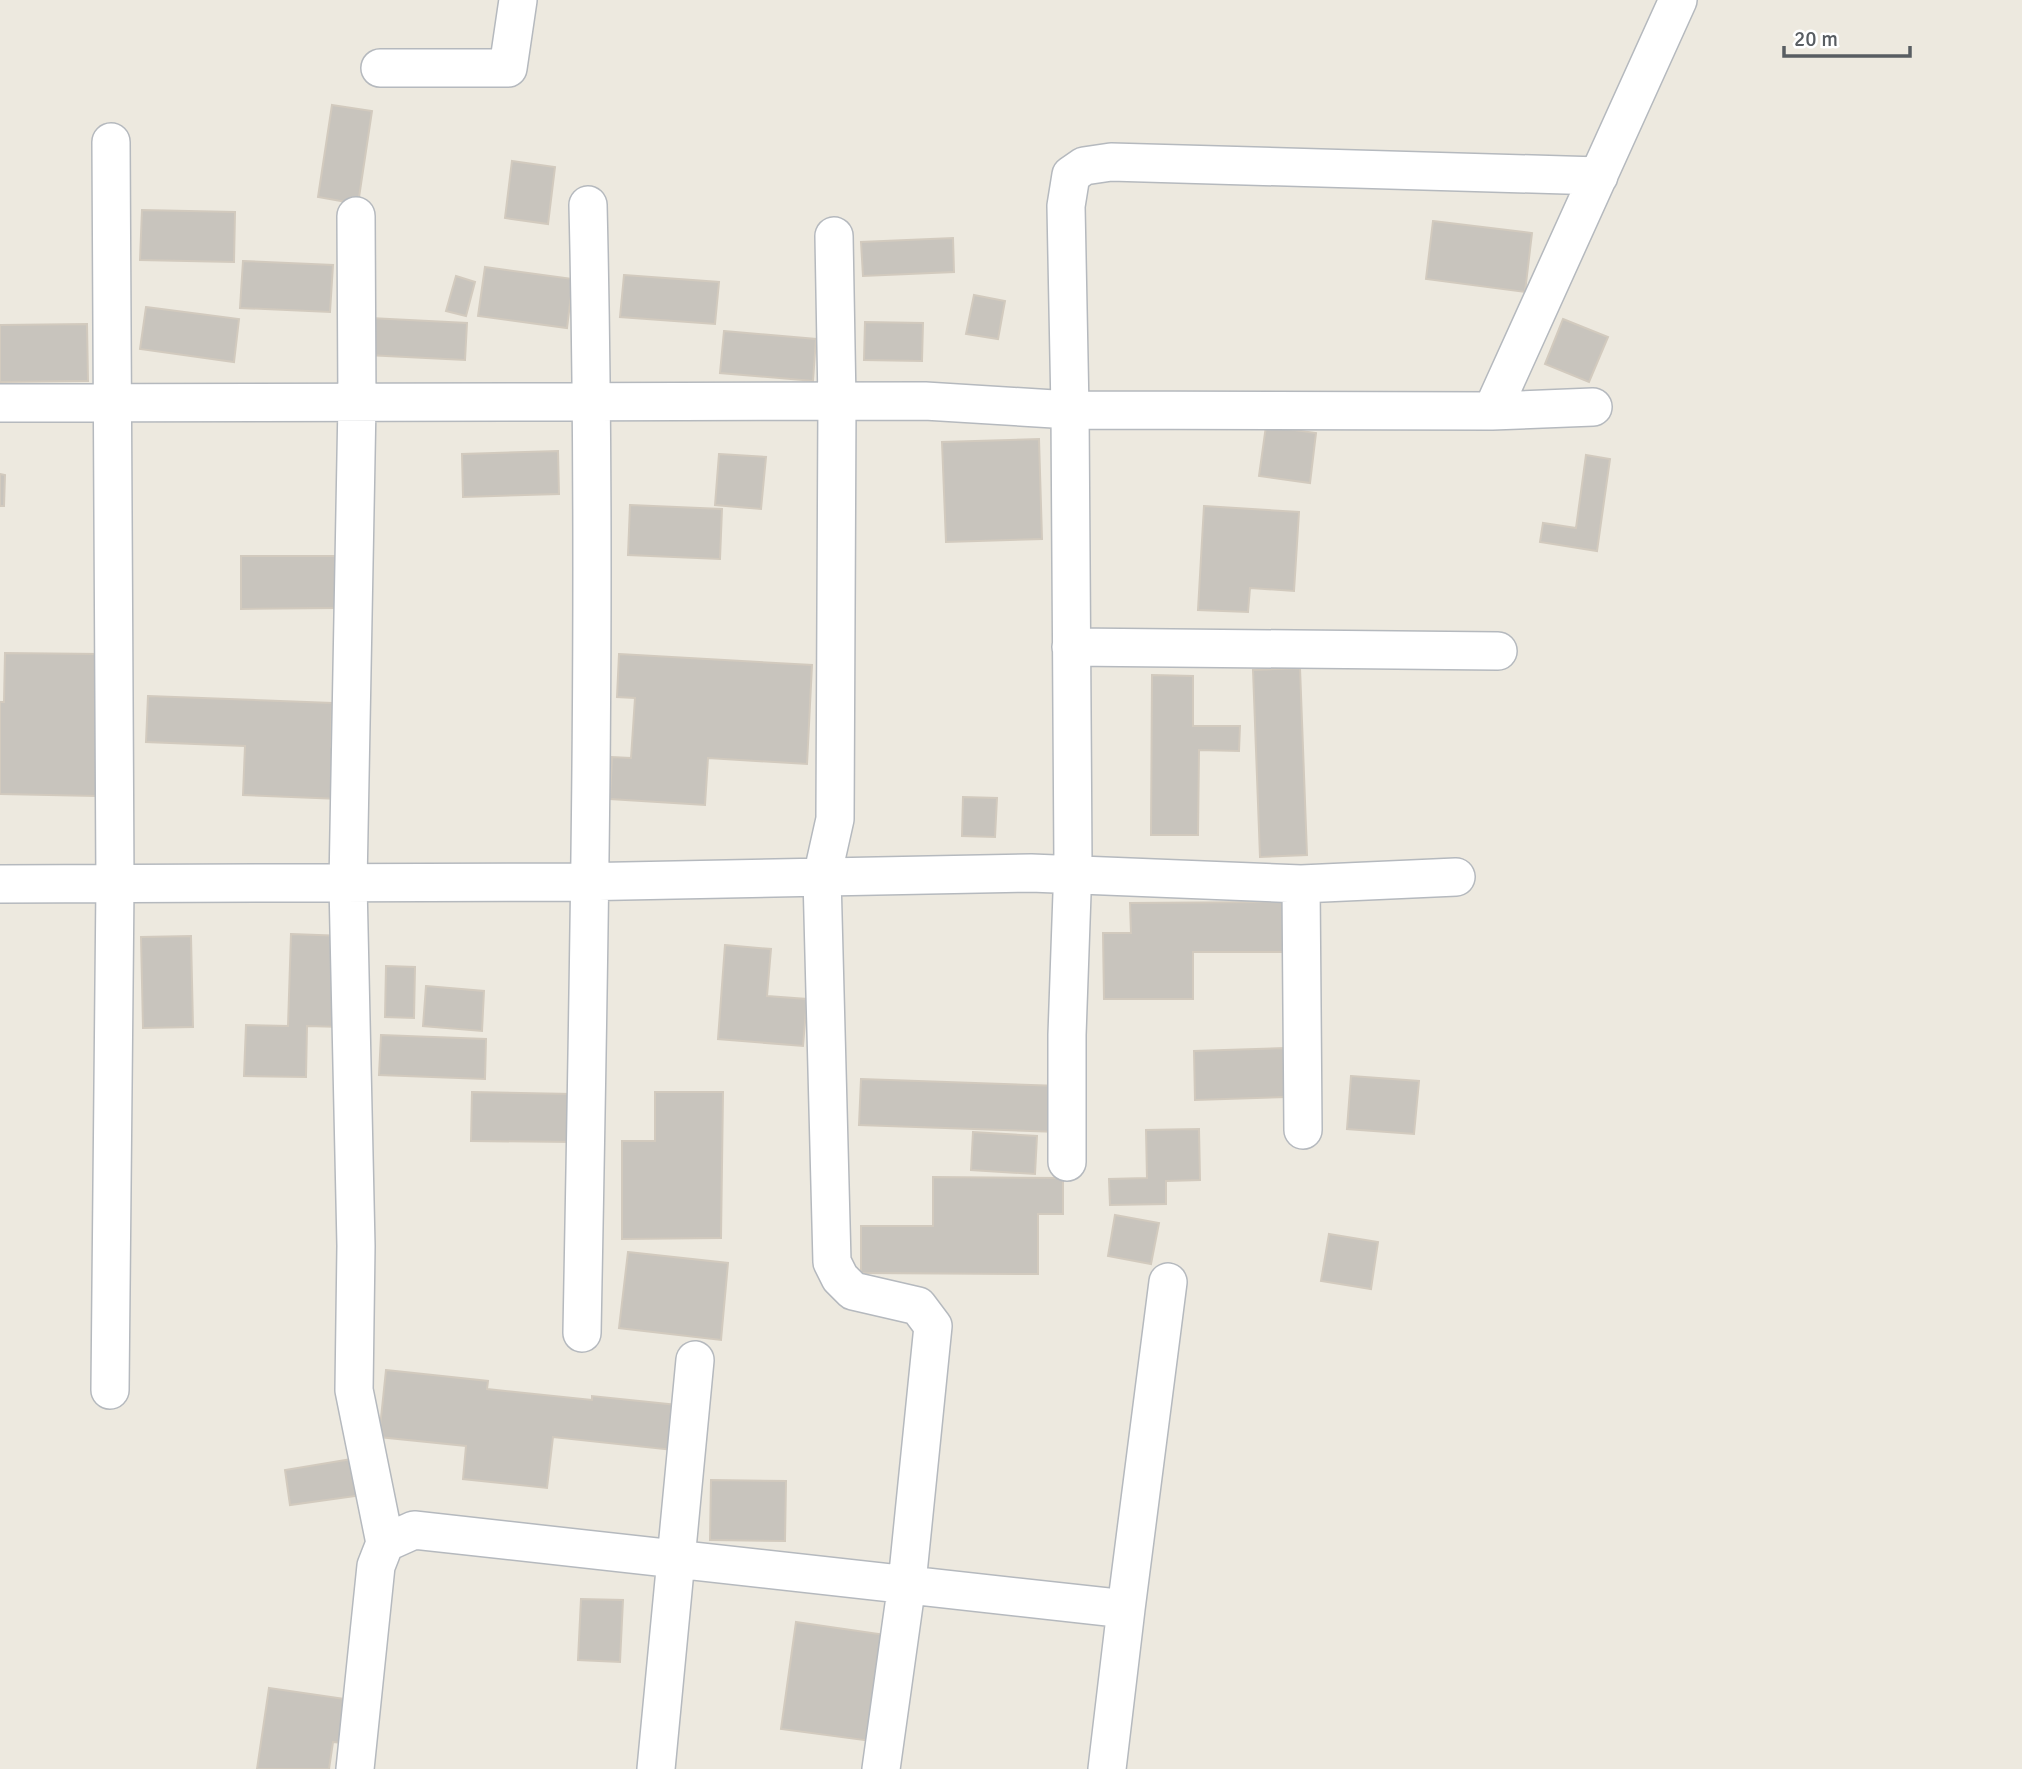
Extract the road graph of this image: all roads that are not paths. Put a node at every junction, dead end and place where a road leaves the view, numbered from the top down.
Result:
1 (518, 0) edge
2 (1678, 0) edge
3 (380, 68) dead end
4 (111, 142) dead end
5 (1599, 176) junction
6 (588, 205) dead end
7 (356, 216) dead end
8 (834, 236) dead end
9 (593, 402) junction
10 (836, 402) junction
11 (0, 403) edge
12 (113, 403) junction
13 (357, 403) junction
14 (1593, 407) dead end
15 (1070, 410) junction
16 (1492, 411) junction
17 (1071, 647) junction
18 (1498, 651) dead end
19 (1073, 874) junction
20 (822, 877) junction
21 (1456, 877) dead end
22 (590, 882) junction
23 (0, 884) edge
24 (348, 884) junction
25 (1301, 884) junction
26 (115, 885) junction
27 (1303, 1130) dead end
28 (1067, 1162) dead end
29 (1168, 1282) dead end
30 (582, 1333) dead end
31 (695, 1360) dead end
32 (110, 1390) dead end
33 (385, 1544) junction
34 (676, 1558) junction
35 (907, 1583) junction
36 (1126, 1609) junction
37 (355, 1769) edge
38 (656, 1769) edge
39 (881, 1769) edge
40 (1107, 1769) edge

1 - 3 street
2 - 5 street
4 - 12 street
5 - 15 street
5 - 16 street
6 - 9 street
7 - 13 street
8 - 10 street
9 - 10 street
9 - 13 street
9 - 22 street
10 - 15 street
10 - 20 street
11 - 12 street
12 - 13 street
12 - 26 street
13 - 24 street
14 - 16 street
15 - 16 street
15 - 17 street
17 - 18 street
17 - 19 street
19 - 20 street
19 - 25 street
19 - 28 street
20 - 22 street
20 - 35 street
21 - 25 street
22 - 24 street
22 - 30 street
23 - 26 street
24 - 26 street
24 - 33 street
25 - 27 street
26 - 32 street
29 - 36 street
31 - 34 street
33 - 34 street
33 - 37 street
34 - 35 street
34 - 38 street
35 - 36 street
35 - 39 street
36 - 40 street

